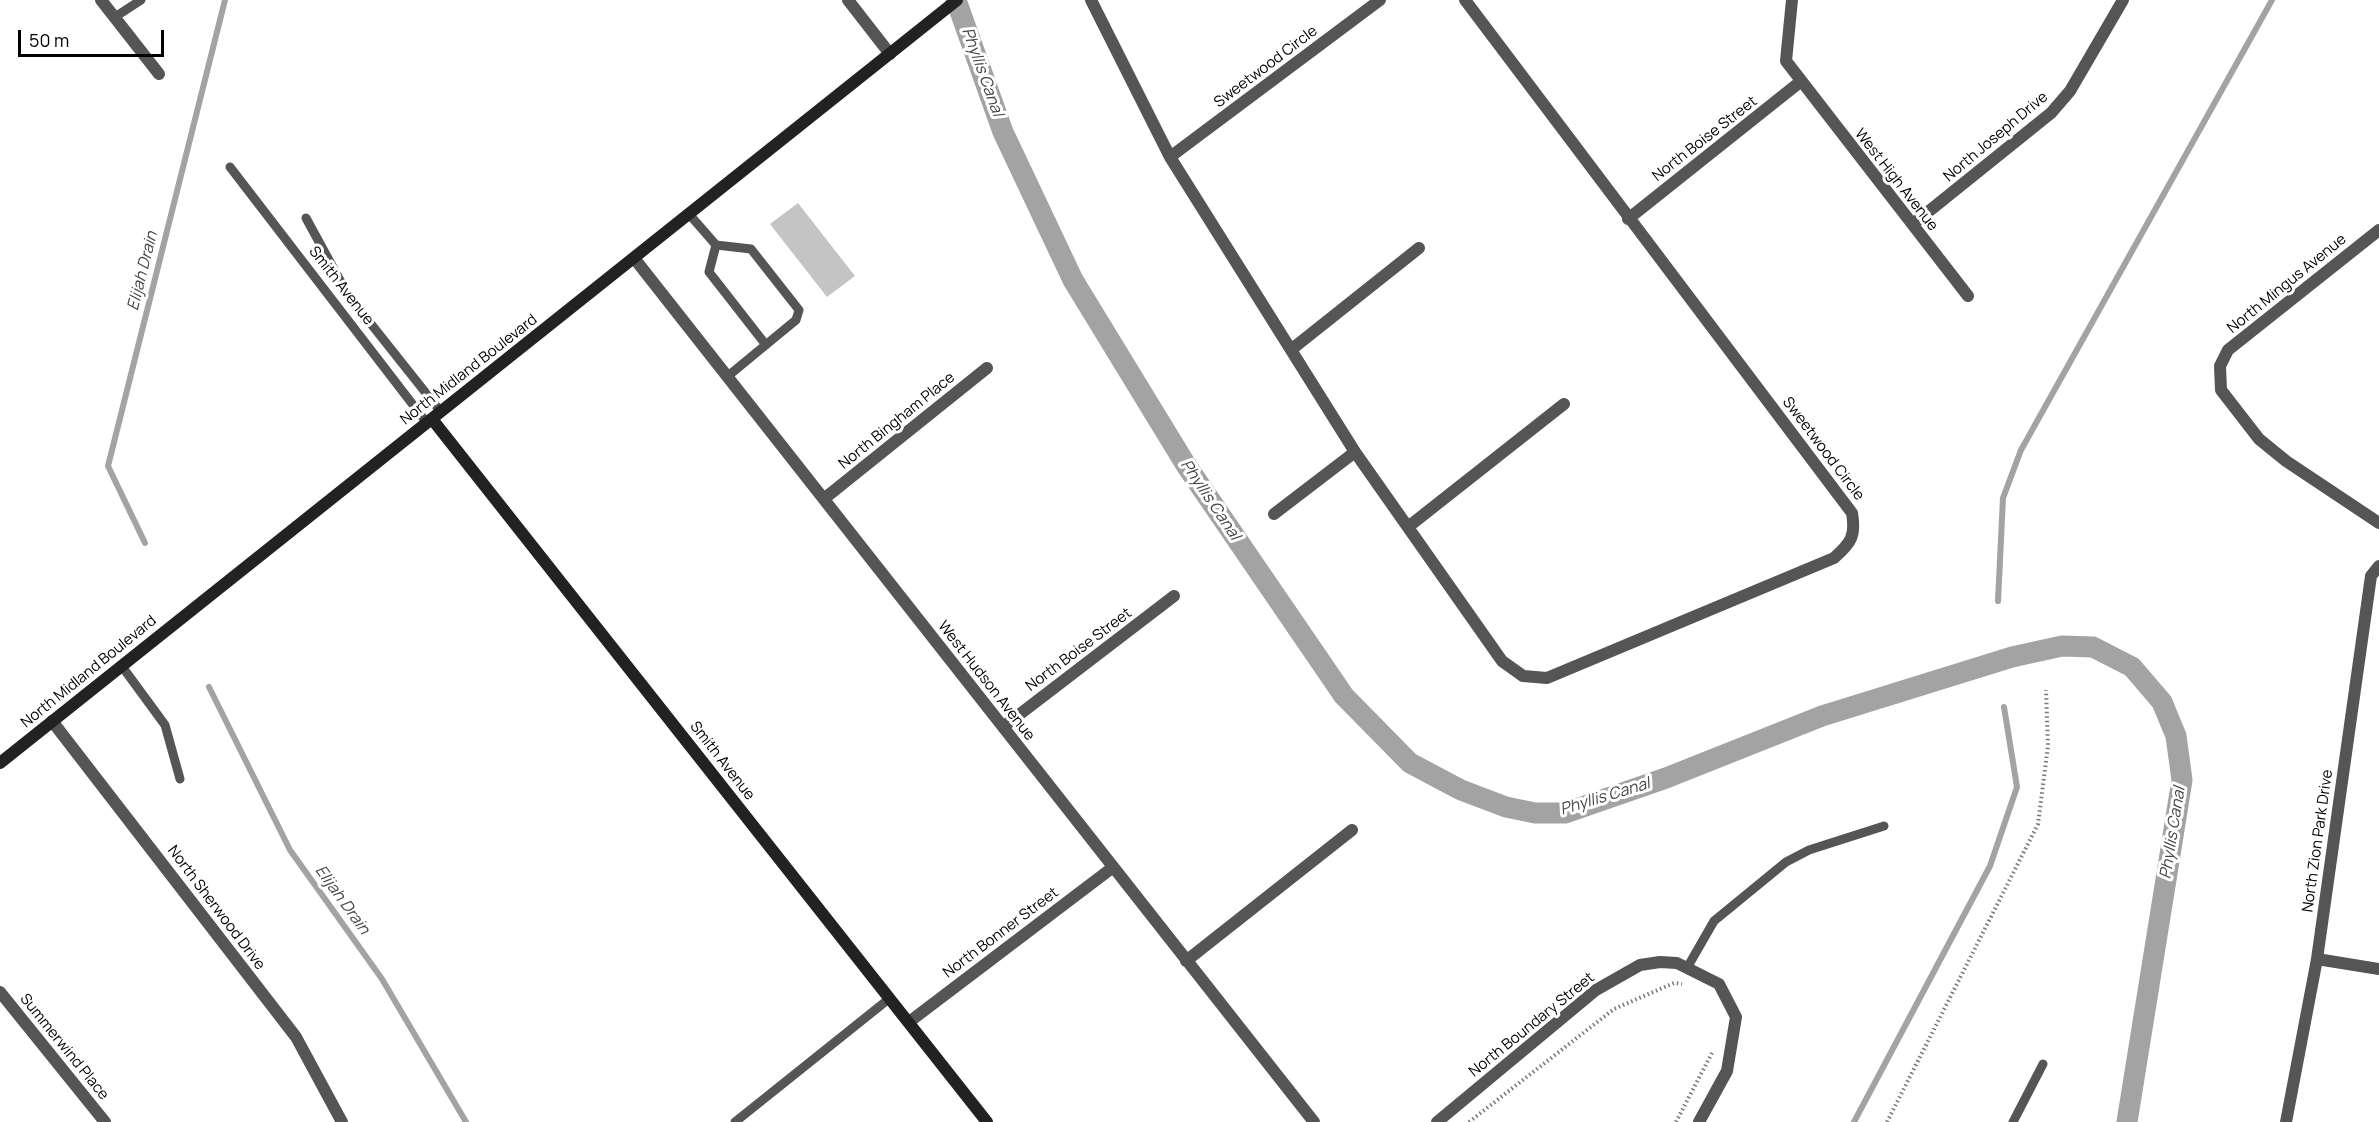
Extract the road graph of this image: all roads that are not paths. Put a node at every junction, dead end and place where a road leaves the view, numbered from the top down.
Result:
1 (101, 0) edge
2 (141, 0) edge
3 (848, 0) edge
4 (957, 0) edge
5 (1091, 0) edge
6 (1380, 0) edge
7 (1465, 0) edge
8 (1792, 0) edge
9 (2123, 0) edge
10 (115, 18) junction
11 (890, 54) junction
12 (159, 74) dead end
13 (1800, 82) junction
14 (1170, 157) junction
15 (230, 167) dead end
16 (689, 214) junction
17 (306, 218) dead end
18 (1628, 219) junction
19 (1913, 224) junction
20 (2379, 230) edge
21 (716, 245) junction
22 (1419, 248) dead end
23 (634, 258) junction
24 (1968, 296) dead end
25 (766, 345) junction
26 (1292, 349) junction
27 (987, 368) dead end
28 (728, 375) junction
29 (1564, 404) dead end
30 (433, 418) junction
31 (1355, 452) junction
32 (825, 498) junction
33 (1274, 514) dead end
34 (2379, 523) edge
35 (1408, 527) junction
36 (2379, 566) edge
37 (1174, 596) dead end
38 (122, 665) junction
39 (52, 722) junction
40 (1003, 727) junction
41 (0, 763) edge
42 (180, 779) dead end
43 (1884, 826) dead end
44 (1352, 830) dead end
45 (1112, 868) junction
46 (2316, 959) junction
47 (1186, 961) junction
48 (1687, 968) junction
49 (2379, 969) edge
50 (0, 992) edge
51 (890, 998) junction
52 (909, 1022) junction
53 (2043, 1064) dead end
54 (105, 1122) edge
55 (342, 1122) edge
56 (735, 1122) edge
57 (987, 1122) edge
58 (1314, 1122) edge
59 (1437, 1122) edge
60 (1699, 1122) edge
61 (2013, 1122) edge
62 (2286, 1122) edge

1 - 10 street
2 - 10 lane
3 - 11 street
4 - 11 main road, North Midland Boulevard
5 - 14 street, Sweetwood Circle
6 - 14 street, Sweetwood Circle
7 - 18 street, Sweetwood Circle
8 - 13 street, West High Avenue
9 - 19 street, North Joseph Drive
10 - 12 street
11 - 16 main road, North Midland Boulevard
13 - 18 street, North Boise Street
13 - 19 street, West High Avenue
14 - 26 street, Sweetwood Circle
15 - 30 lane, Smith Avenue
16 - 21 lane
16 - 23 main road, North Midland Boulevard
17 - 30 lane
18 - 35 street, Sweetwood Circle
19 - 24 street, West High Avenue
20 - 34 street, North Mingus Avenue
21 - 25 lane
21 - 25 lane
22 - 26 street
23 - 28 street, West Hudson Avenue
23 - 30 main road, North Midland Boulevard
25 - 28 lane
26 - 31 street, Sweetwood Circle
27 - 32 street, North Bingham Place
28 - 32 street, West Hudson Avenue
29 - 35 street
30 - 38 main road, North Midland Boulevard
30 - 51 main road, Smith Avenue
31 - 33 street
31 - 35 street, Sweetwood Circle
32 - 40 street, West Hudson Avenue
36 - 46 street, North Zion Park Drive
37 - 40 street, North Boise Street
38 - 39 main road, North Midland Boulevard
38 - 42 lane
39 - 41 main road, North Midland Boulevard
39 - 55 street, North Sherwood Drive
40 - 45 street, West Hudson Avenue
43 - 48 lane
44 - 47 street
45 - 47 street, West Hudson Avenue
45 - 52 street, North Bonner Street
46 - 49 street
46 - 62 street, North Zion Park Drive
47 - 58 street, West Hudson Avenue
48 - 59 street, North Boundary Street
48 - 60 street, North Boundary Street
50 - 54 street, Summerwind Place
51 - 52 main road, Smith Avenue
51 - 56 lane
52 - 57 main road, Smith Avenue
53 - 61 lane

